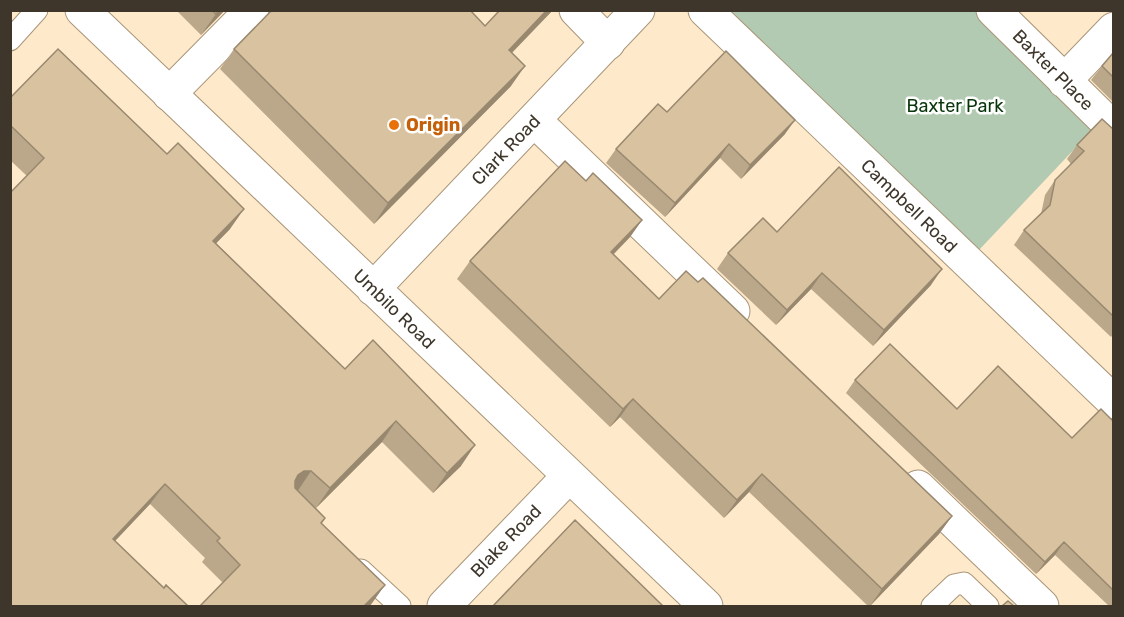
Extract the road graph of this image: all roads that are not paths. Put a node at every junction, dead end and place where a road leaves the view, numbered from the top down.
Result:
1 (37, 10) edge
2 (82, 10) edge
3 (252, 10) edge
4 (576, 10) edge
5 (638, 10) edge
6 (705, 10) edge
7 (993, 10) edge
8 (1113, 29) edge
9 (10, 40) edge
10 (609, 43) junction
11 (1064, 81) junction
12 (169, 94) junction
13 (535, 121) junction
14 (1113, 129) edge
15 (373, 289) junction
16 (758, 335) edge
17 (1113, 402) edge
18 (896, 467) edge
19 (569, 476) junction
20 (343, 552) edge
21 (400, 606) edge
22 (444, 606) edge
23 (706, 606) edge
24 (932, 606) edge
25 (988, 606) edge
26 (1042, 606) edge

1 - 9 lane
2 - 12 street, Umbilo Road
3 - 12 street
4 - 10 street
5 - 10 street, Clark Road
6 - 17 street, Campbell Road
7 - 11 street, Baxter Place
8 - 11 street
10 - 13 street, Clark Road
11 - 14 street, Baxter Place
12 - 15 street, Umbilo Road
13 - 15 street, Clark Road
13 - 16 street
15 - 19 street, Umbilo Road
18 - 26 street
19 - 22 street, Blake Road
19 - 23 street, Umbilo Road
20 - 21 lane
24 - 25 lane

